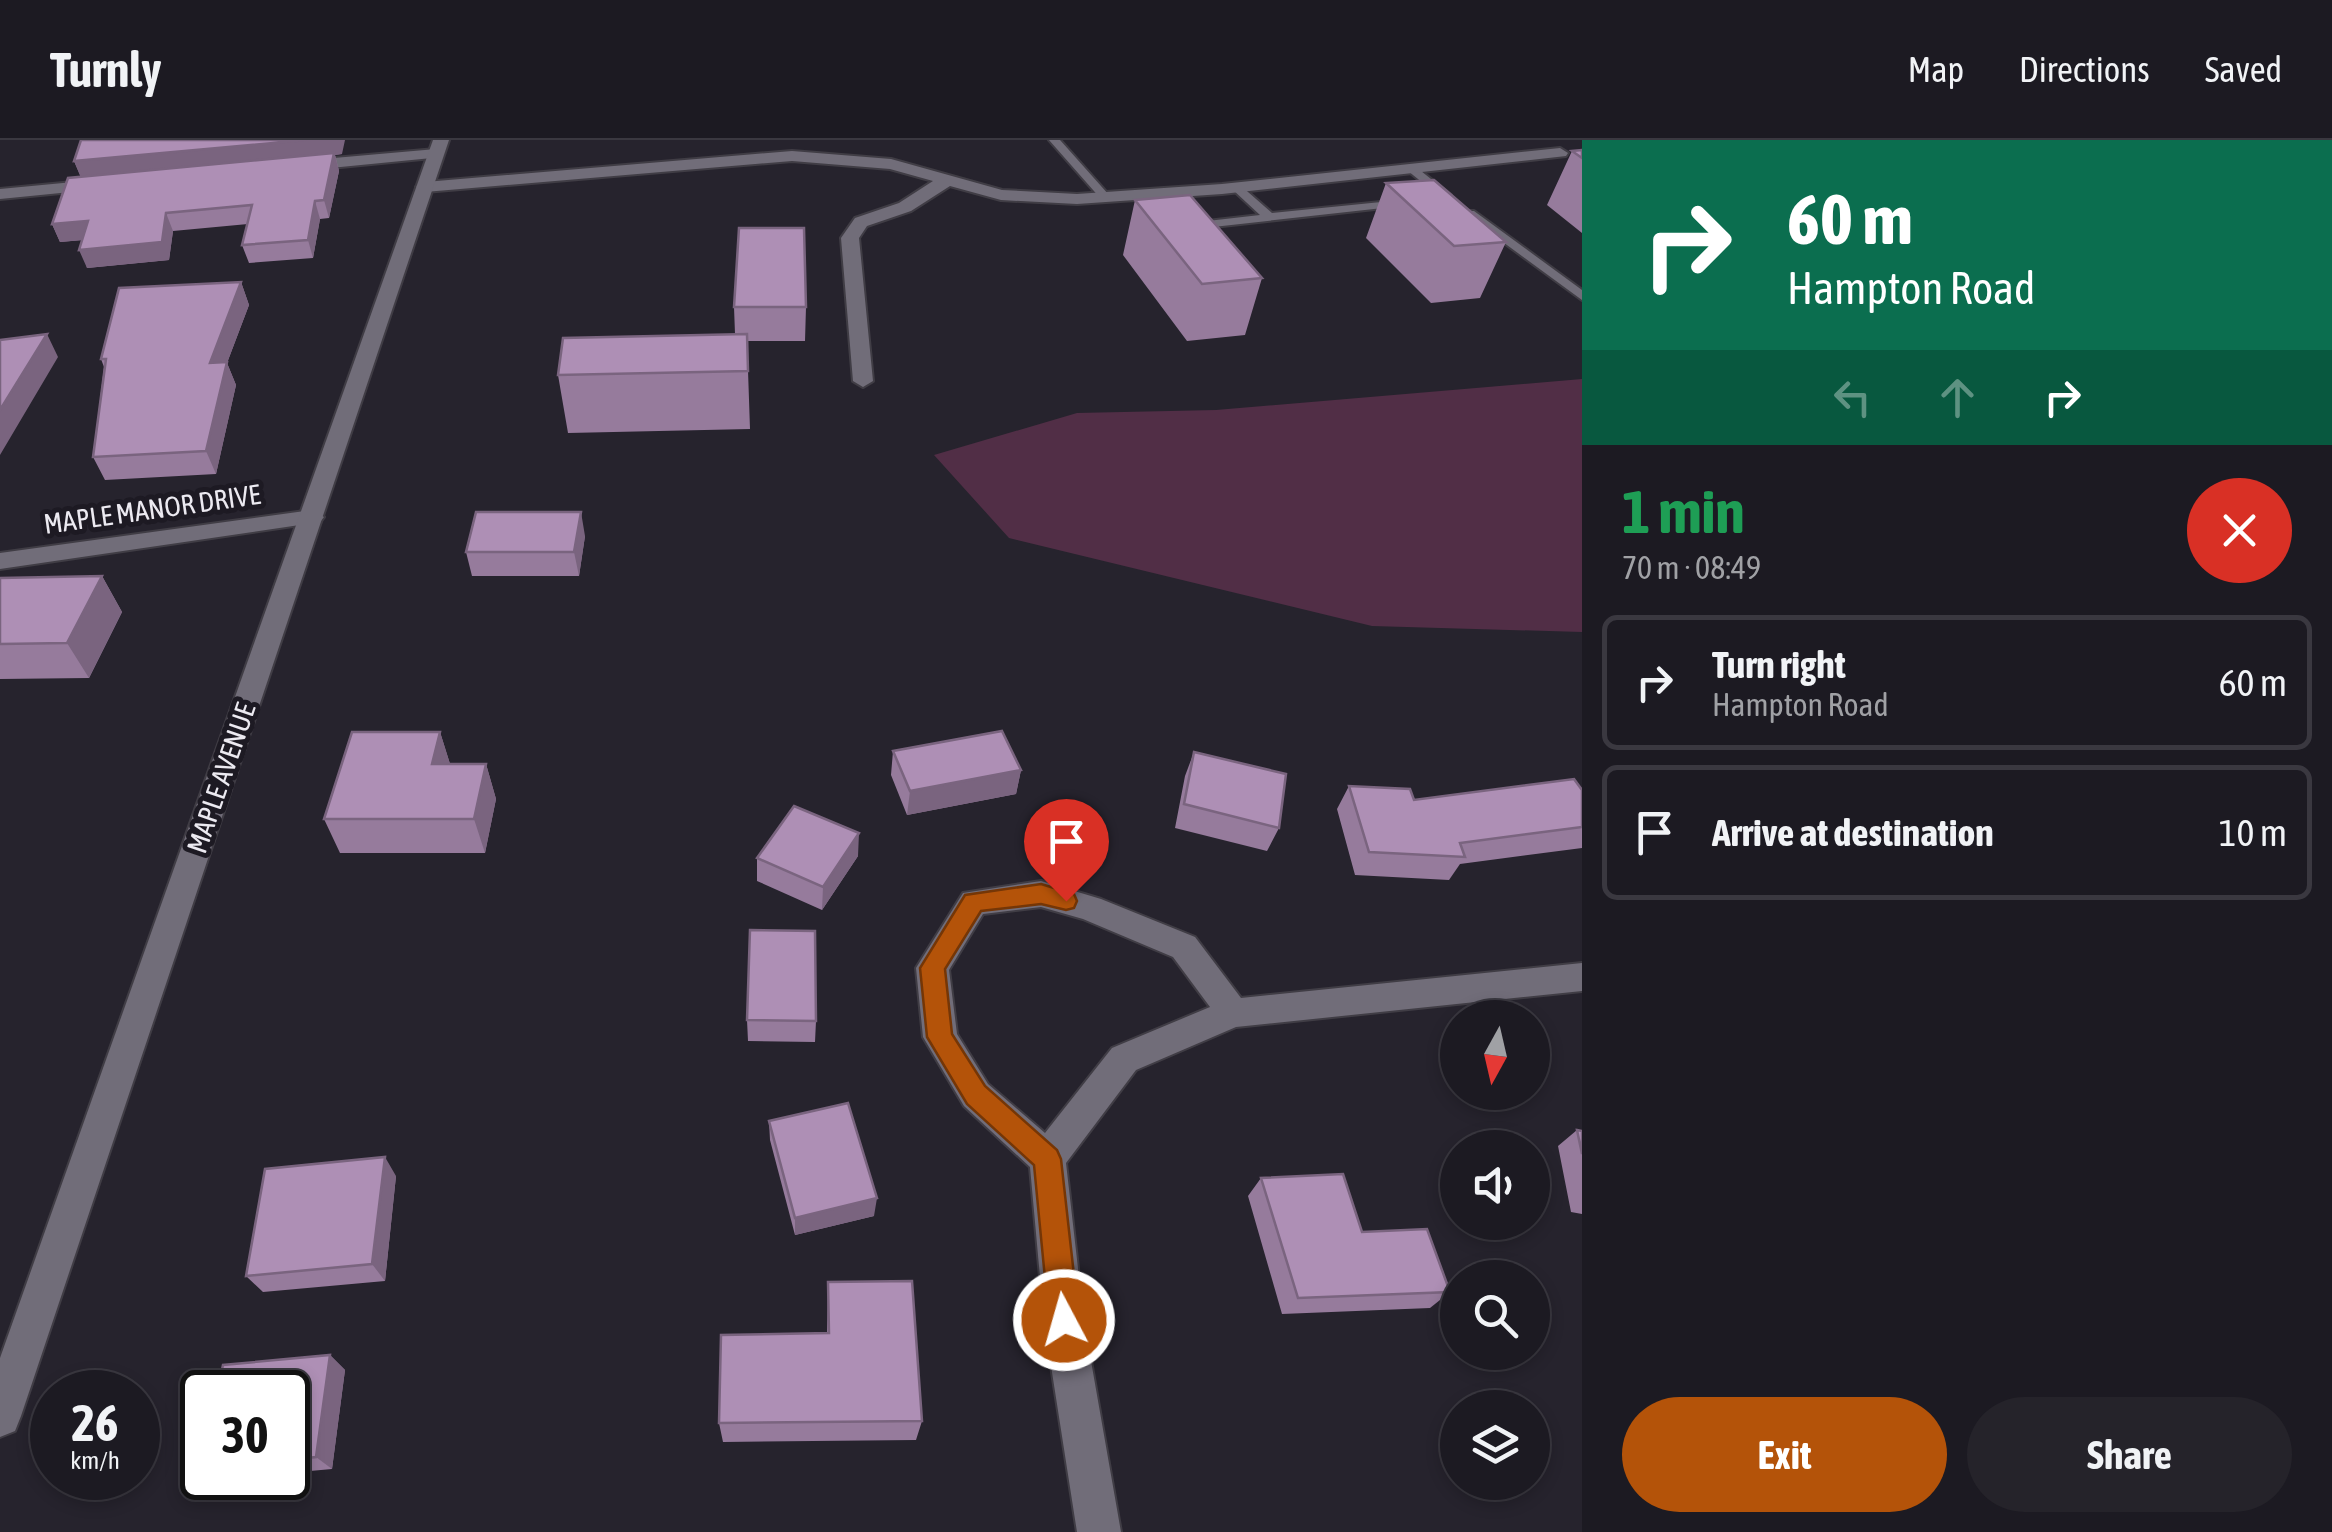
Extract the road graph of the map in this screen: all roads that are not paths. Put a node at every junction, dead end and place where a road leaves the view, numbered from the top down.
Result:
1 (1054, 140) edge
2 (439, 147) edge
3 (1560, 153) dead end
4 (272, 169) edge
5 (1412, 169) junction
6 (947, 180) junction
7 (116, 183) edge
8 (425, 186) junction
9 (1236, 188) junction
10 (0, 194) edge
11 (1106, 196) junction
12 (1449, 198) junction
13 (1431, 200) edge
14 (1413, 202) edge
15 (1268, 217) junction
16 (1183, 228) edge
17 (1582, 296) edge
18 (863, 380) dead end
19 (312, 517) junction
20 (0, 561) edge
21 (1582, 977) edge
22 (1233, 1014) junction
23 (1047, 1159) junction
24 (0, 1416) edge
25 (1099, 1532) edge

1 - 11 lane
2 - 4 street
2 - 8 street, MAPLE AVENUE
3 - 5 street
5 - 9 street
5 - 12 lane
6 - 8 street
6 - 11 street
6 - 18 street
7 - 10 street
8 - 19 street, MAPLE AVENUE
9 - 11 street
9 - 15 lane
12 - 13 lane
12 - 17 lane
14 - 15 lane
15 - 16 lane
19 - 20 street, MAPLE MANOR DRIVE
19 - 24 street, MAPLE AVENUE
21 - 22 street
22 - 23 street
22 - 23 street
23 - 25 street

